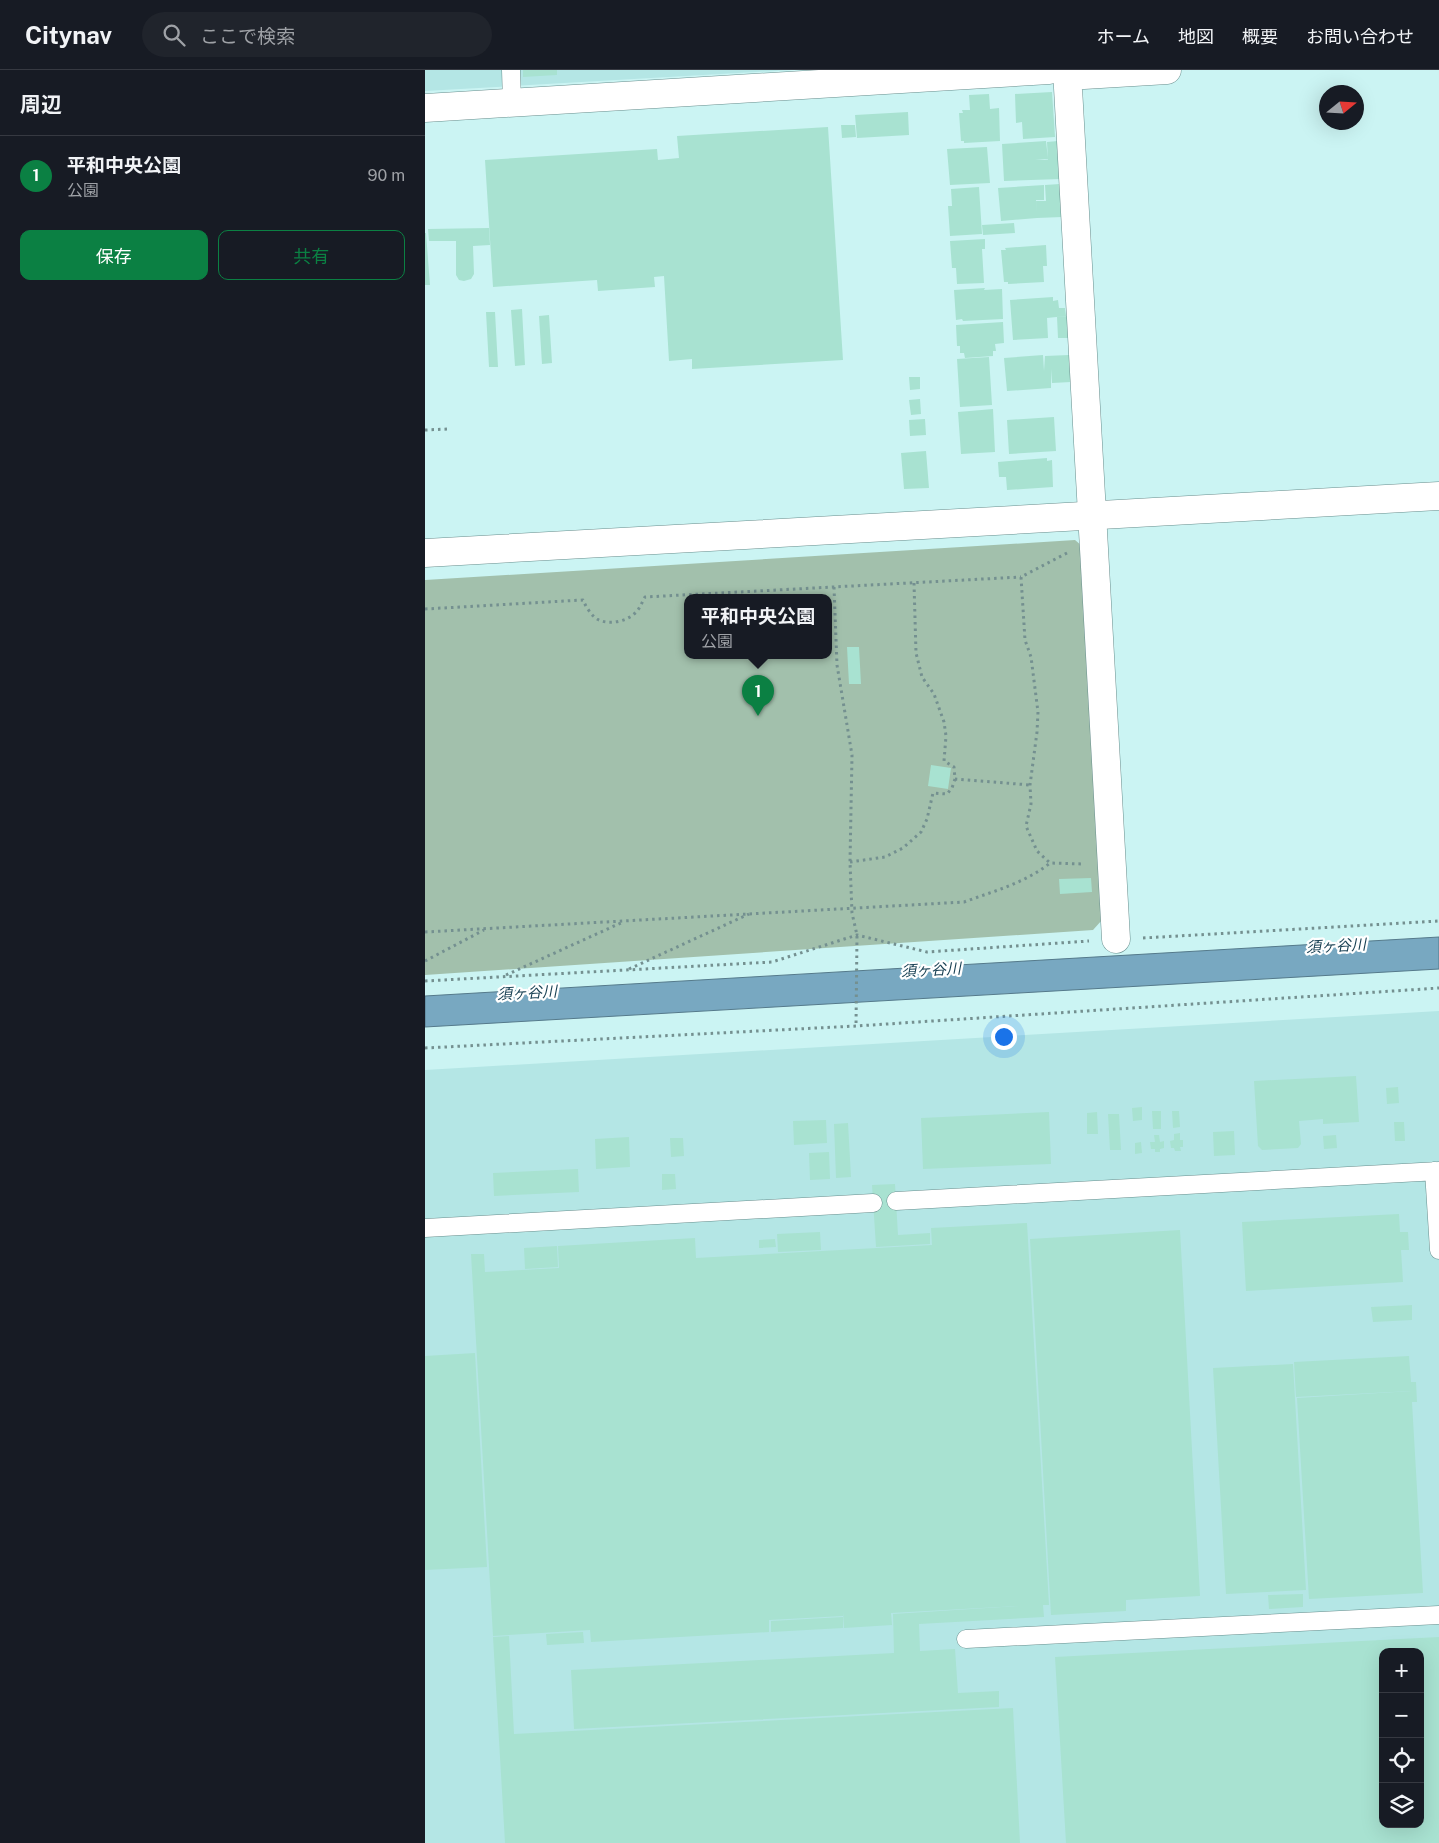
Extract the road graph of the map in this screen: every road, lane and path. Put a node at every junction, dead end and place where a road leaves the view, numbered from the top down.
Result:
1 (511, 70) edge
2 (1167, 70) edge
3 (1061, 72) edge
4 (512, 102) junction
5 (425, 108) edge
6 (448, 429) dead end
7 (425, 430) edge
8 (1439, 496) edge
9 (1092, 515) junction
10 (425, 553) edge
11 (1068, 553) dead end
12 (1021, 577) junction
13 (913, 583) junction
14 (834, 587) junction
15 (702, 594) edge
16 (684, 595) edge
17 (425, 610) edge
18 (955, 779) junction
19 (1030, 785) junction
20 (851, 862) junction
21 (1050, 863) junction
22 (1112, 863) junction
23 (851, 908) junction
24 (751, 913) junction
25 (626, 920) junction
26 (1439, 922) edge
27 (486, 928) junction
28 (425, 932) edge
29 (857, 935) junction
30 (1116, 939) junction
31 (425, 960) edge
32 (627, 970) junction
33 (503, 976) junction
34 (425, 981) edge
35 (1439, 988) edge
36 (856, 1026) junction
37 (425, 1048) edge
38 (1437, 1171) edge
39 (896, 1201) dead end
40 (873, 1203) dead end
41 (425, 1228) edge
42 (1439, 1250) edge
43 (1439, 1615) edge
44 (967, 1640) dead end

1 - 4 lane
2 - 3 street
3 - 4 street
3 - 9 street
4 - 5 street
6 - 7 path
8 - 9 street
9 - 10 street
9 - 22 street
11 - 12 path
12 - 13 path
12 - 19 path
13 - 14 path
13 - 18 path
14 - 15 path
14 - 20 path
16 - 17 path
18 - 19 path
18 - 20 path
19 - 21 path
20 - 23 path
21 - 22 path
21 - 23 path
22 - 30 street
23 - 24 path
23 - 29 path
24 - 25 path
24 - 32 path
25 - 27 path
25 - 33 path
26 - 30 path
27 - 28 path
27 - 31 path
29 - 30 path
29 - 32 path
29 - 36 path
32 - 33 path
33 - 34 path
35 - 36 path
36 - 37 path
38 - 39 lane
38 - 42 lane
40 - 41 lane
43 - 44 lane

